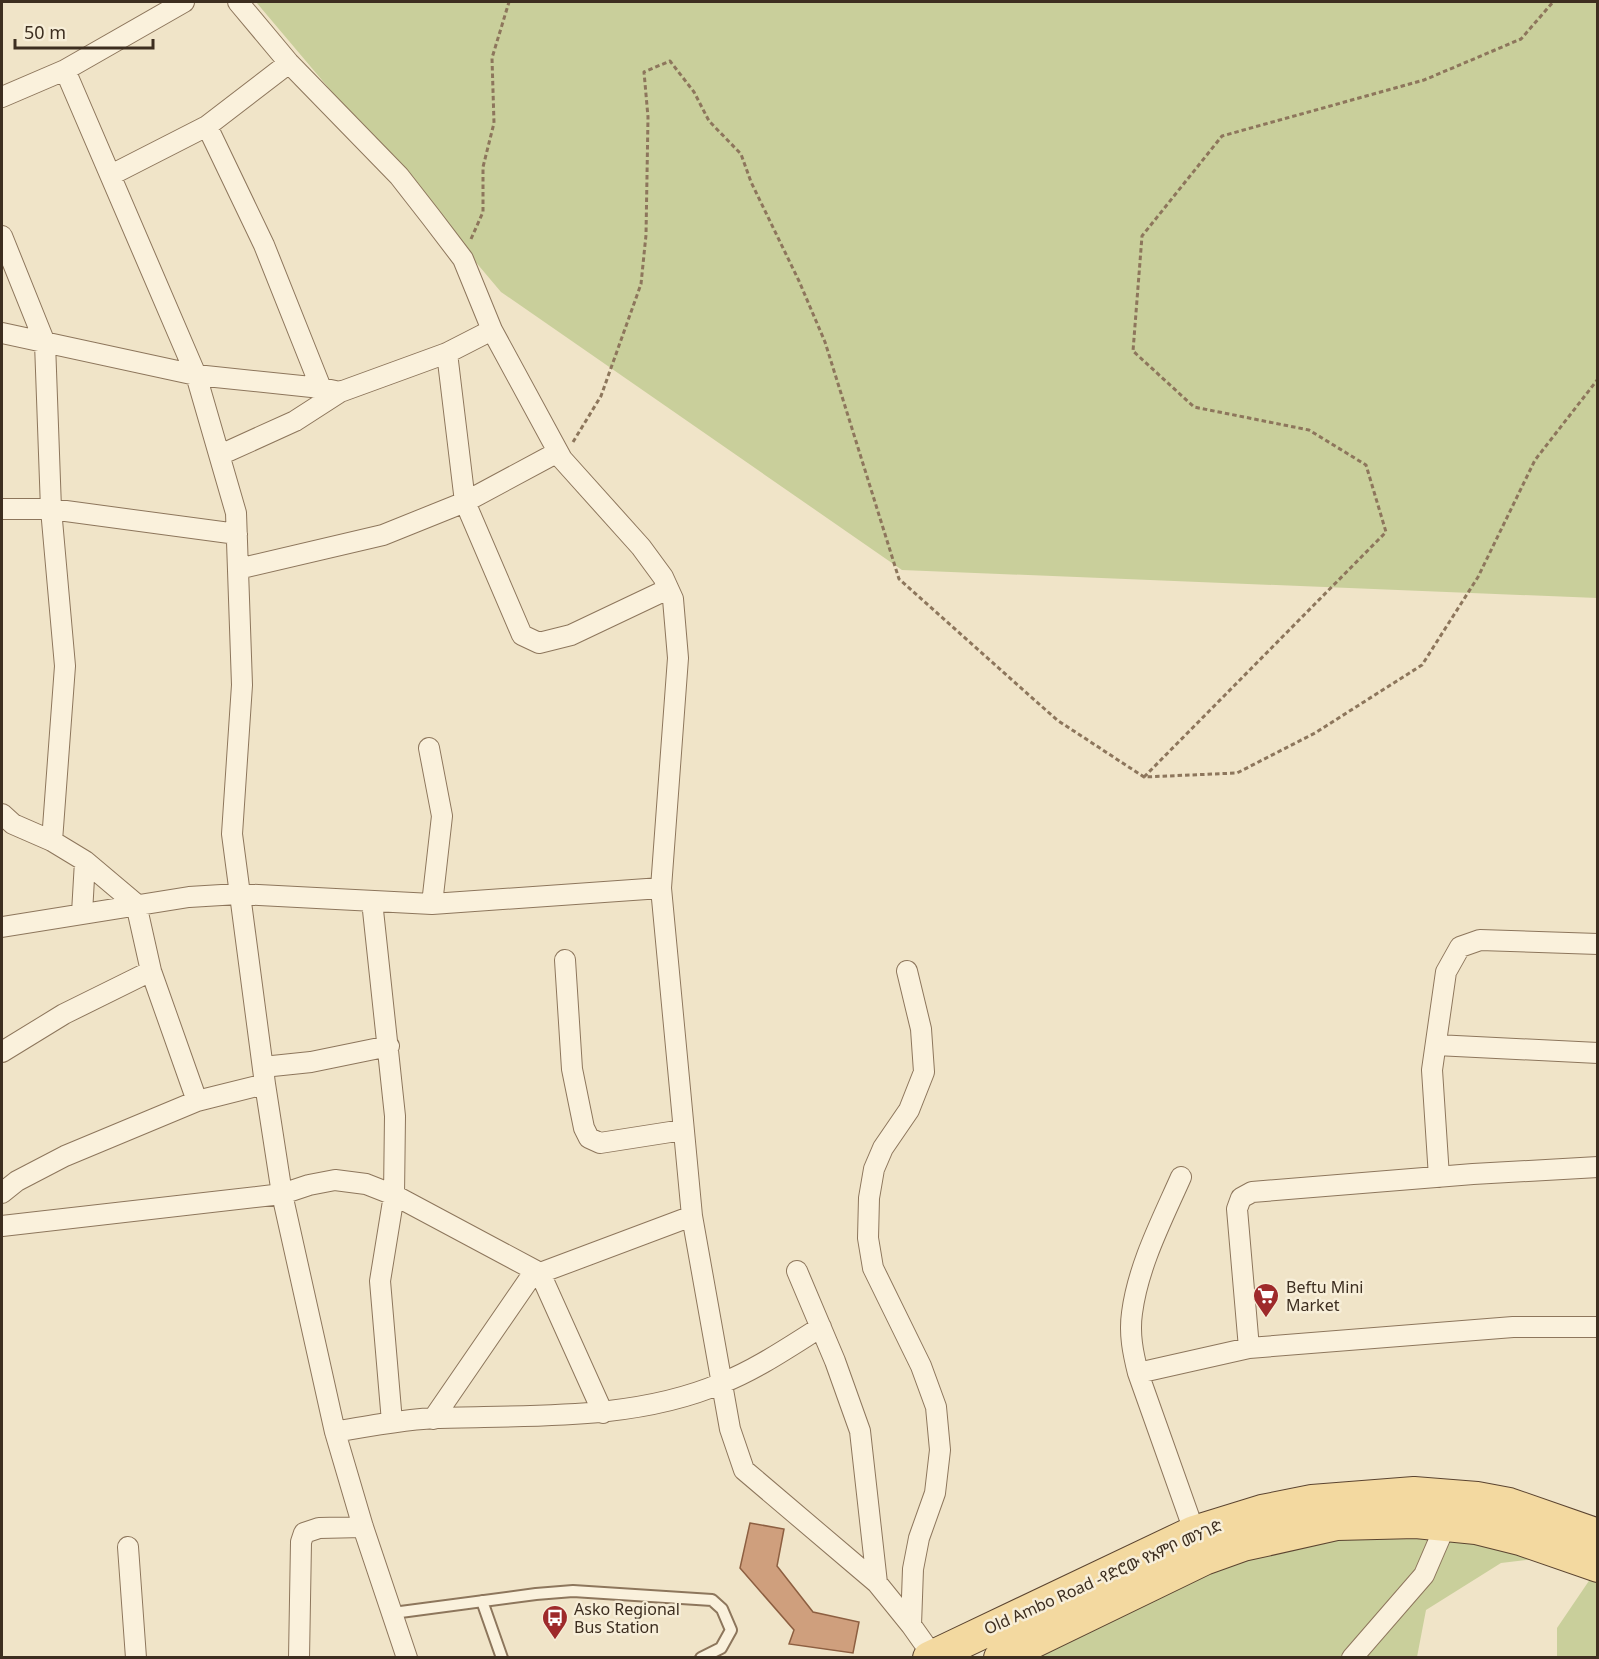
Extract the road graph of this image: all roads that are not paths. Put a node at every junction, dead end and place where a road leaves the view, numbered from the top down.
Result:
1 (184, 2) edge
2 (237, 2) edge
3 (289, 63) junction
4 (65, 70) junction
5 (2, 97) edge
6 (207, 126) junction
7 (111, 176) junction
8 (2, 236) edge
9 (492, 330) junction
10 (2, 333) edge
11 (45, 343) junction
12 (447, 353) junction
13 (196, 375) junction
14 (330, 390) junction
15 (220, 455) junction
16 (560, 456) junction
17 (465, 502) junction
18 (2, 509) edge
19 (51, 510) junction
20 (237, 534) junction
21 (238, 569) junction
22 (668, 589) junction
23 (429, 748) dead end
24 (2, 814) edge
25 (52, 841) junction
26 (85, 861) junction
27 (661, 888) junction
28 (238, 894) junction
29 (372, 901) junction
30 (136, 904) junction
31 (432, 904) junction
32 (82, 913) junction
33 (2, 927) edge
34 (1598, 944) edge
35 (565, 960) dead end
36 (907, 970) dead end
37 (151, 971) junction
38 (1436, 1045) junction
39 (389, 1046) junction
40 (2, 1052) edge
41 (1598, 1053) edge
42 (264, 1076) junction
43 (197, 1101) junction
44 (683, 1130) junction
45 (1598, 1167) edge
46 (1439, 1177) junction
47 (1181, 1178) dead end
48 (2, 1193) edge
49 (282, 1194) junction
50 (394, 1195) junction
51 (692, 1216) junction
52 (2, 1226) edge
53 (798, 1271) dead end
54 (537, 1273) junction
55 (821, 1327) junction
56 (1598, 1327) edge
57 (1249, 1348) junction
58 (1138, 1373) junction
59 (721, 1384) junction
60 (603, 1413) junction
61 (433, 1419) junction
62 (392, 1422) junction
63 (335, 1431) junction
64 (1446, 1524) junction
65 (363, 1527) junction
66 (1199, 1546) junction
67 (128, 1547) dead end
68 (1596, 1555) edge
69 (877, 1583) junction
70 (482, 1601) junction
71 (393, 1613) junction
72 (911, 1625) junction
73 (931, 1657) edge
74 (136, 1658) edge
75 (299, 1658) edge
76 (406, 1658) edge
77 (502, 1658) edge
78 (701, 1658) edge
79 (1000, 1658) edge
80 (1352, 1658) edge

1 - 4 street
2 - 3 street
3 - 6 street
3 - 9 street
4 - 5 street
4 - 7 street
6 - 7 street
6 - 14 street
7 - 13 street
8 - 11 street
9 - 12 street
9 - 16 street
10 - 11 street
11 - 13 street
11 - 19 street
12 - 14 street
12 - 17 street
13 - 14 street
13 - 15 street
14 - 15 street
15 - 20 street
16 - 17 street
16 - 22 street
17 - 21 street
17 - 22 street
18 - 19 street
19 - 20 street
19 - 25 street
20 - 21 street
21 - 28 street
22 - 27 street
23 - 31 street
24 - 25 street
25 - 26 street
26 - 30 street
26 - 32 street
27 - 31 street
27 - 44 street
28 - 29 street
28 - 30 street
28 - 42 street
29 - 31 street
29 - 39 street
30 - 32 street
30 - 37 street
32 - 33 street
34 - 38 street
35 - 44 street
36 - 72 street
37 - 40 street
37 - 43 street
38 - 41 street
38 - 46 street
39 - 42 street
39 - 50 street
42 - 43 street
42 - 49 street
43 - 48 street
44 - 51 street
45 - 46 street
46 - 57 street
47 - 58 street
49 - 50 street
49 - 52 street
49 - 63 street
50 - 54 street
50 - 62 street
51 - 54 street
51 - 59 street
53 - 55 street
54 - 60 street
54 - 61 street
55 - 59 street
55 - 69 street
56 - 57 street
57 - 58 street
58 - 66 street
59 - 60 street
59 - 69 street
60 - 61 street
61 - 62 street
62 - 63 street
63 - 65 street
64 - 66 main road, Old Ambo Road -የድሮው የአምቦ መንገድ
64 - 68 main road, Old Ambo Road -የድሮው የአምቦ መንገድ
64 - 80 street
65 - 71 street
65 - 75 street
66 - 68 main road, Old Ambo Road -የድሮው የአምቦ መንገድ
66 - 73 main road, Old Ambo Road -የድሮው የአምቦ መንገድ
66 - 79 main road, Old Ambo Road -የድሮው የአምቦ መንገድ
67 - 74 street
69 - 72 street
70 - 71 lane
70 - 77 lane
70 - 78 lane
71 - 76 street
72 - 73 street

